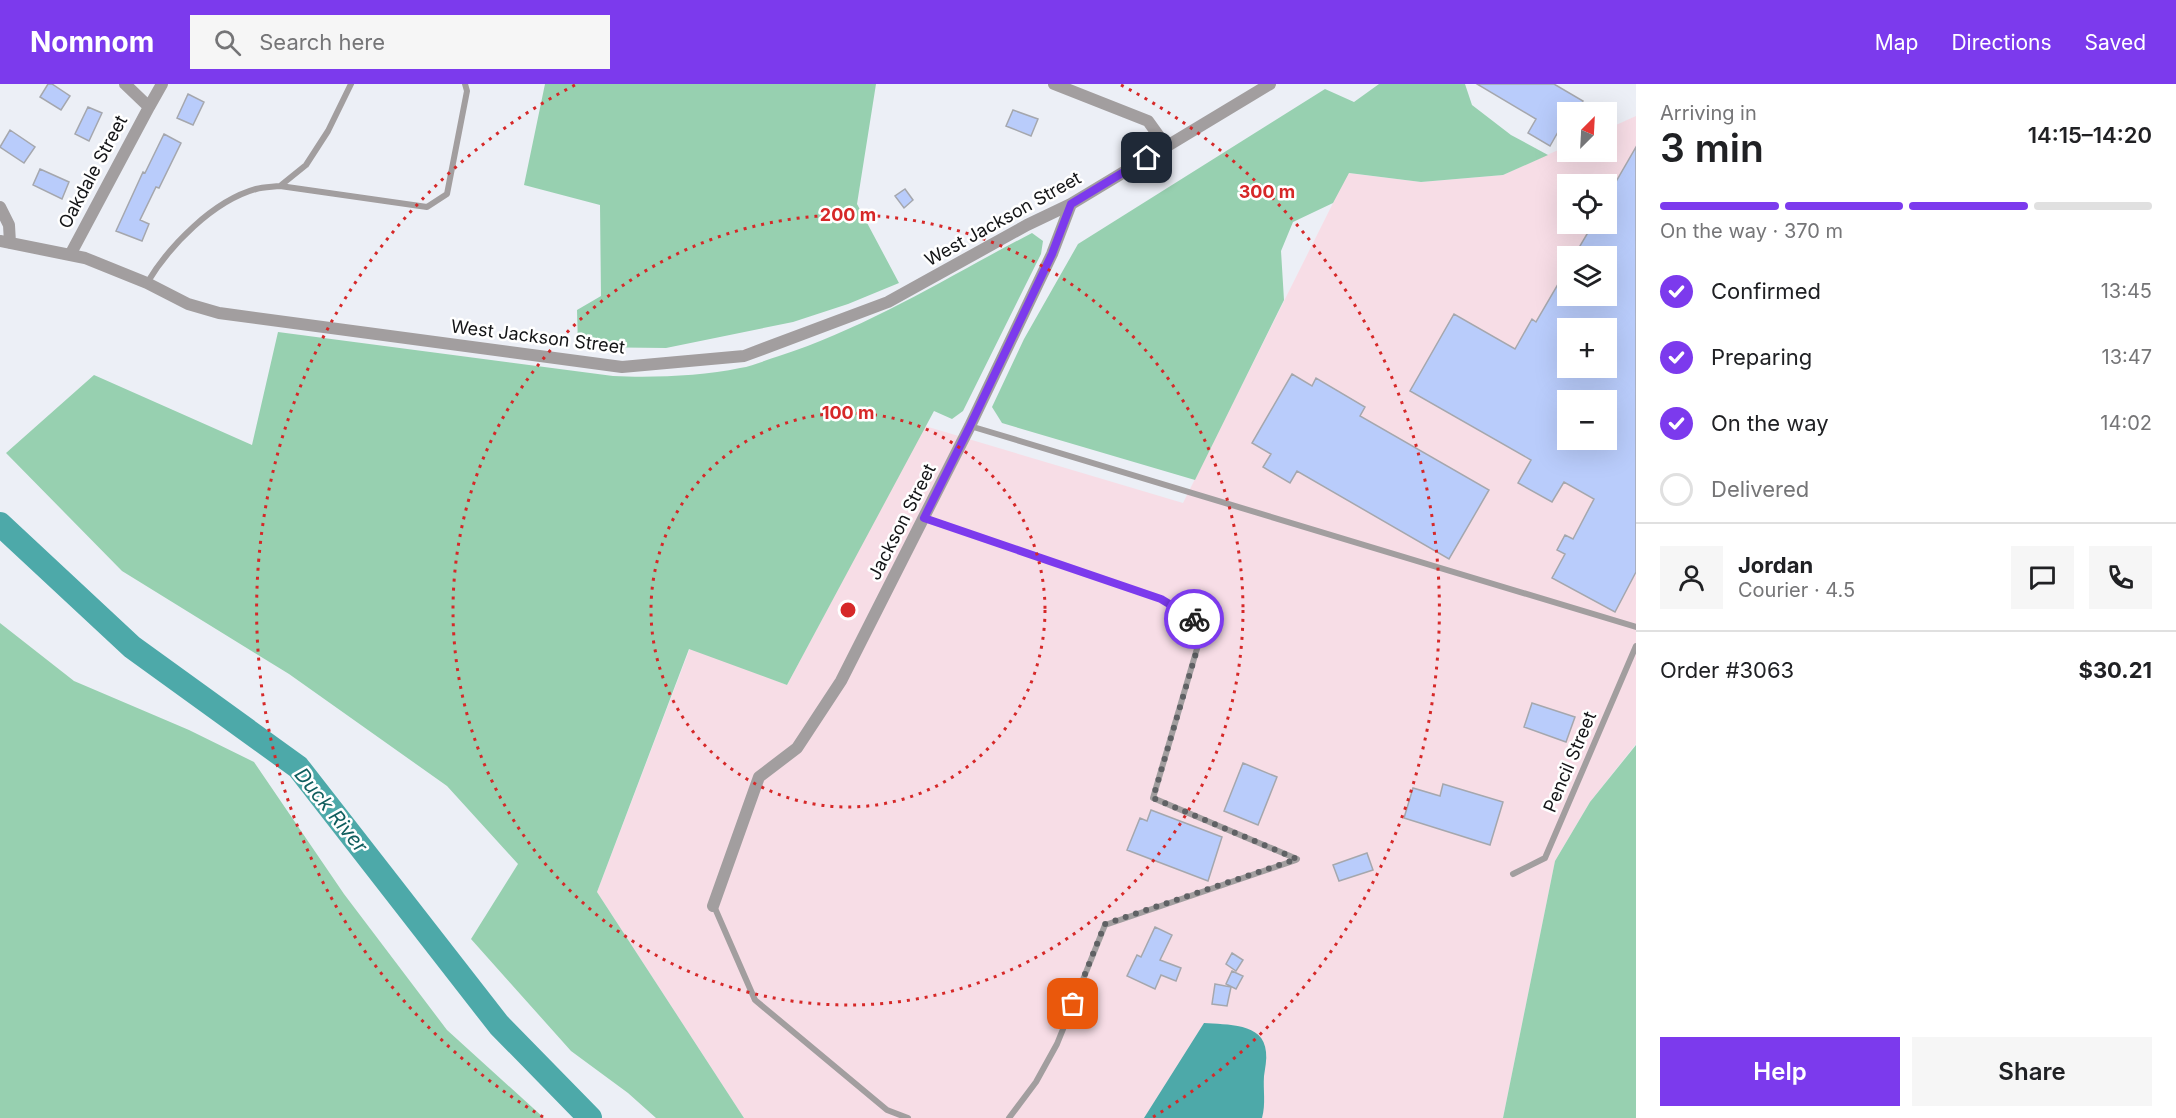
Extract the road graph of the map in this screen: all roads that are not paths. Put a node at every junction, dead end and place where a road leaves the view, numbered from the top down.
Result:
1 (125, 84) edge
2 (162, 84) edge
3 (351, 84) edge
4 (465, 84) edge
5 (1054, 84) edge
6 (1270, 84) edge
7 (148, 107) junction
8 (1166, 146) junction
9 (280, 186) junction
10 (1071, 204) junction
11 (0, 207) edge
12 (5, 242) edge
13 (70, 255) junction
14 (147, 284) junction
15 (970, 426) junction
16 (924, 518) junction
17 (1636, 627) edge
18 (1636, 646) edge
19 (1513, 874) dead end
20 (713, 906) joint
21 (908, 1118) edge
22 (1009, 1118) edge

1 - 7 street, Oakdale Street
2 - 7 street, Oakdale Street
3 - 9 lane
4 - 9 lane
5 - 8 street
6 - 8 street, West Jackson Street
7 - 13 street, Oakdale Street
8 - 10 street, West Jackson Street
9 - 14 lane
10 - 14 street, West Jackson Street
10 - 15 street, Jackson Street
11 - 12 street
12 - 13 street, West Jackson Street
13 - 14 street, West Jackson Street
15 - 16 street, Jackson Street
15 - 17 lane
16 - 20 street, Jackson Street
16 - 22 lane
18 - 19 lane, Pencil Street
20 - 21 lane

